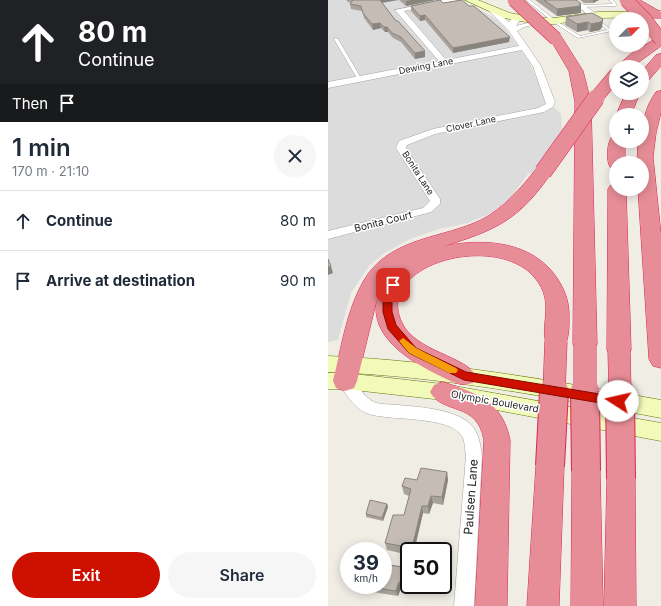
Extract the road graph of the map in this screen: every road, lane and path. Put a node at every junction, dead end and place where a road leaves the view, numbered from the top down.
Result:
1 (456, 0) edge
2 (470, 0) edge
3 (513, 0) edge
4 (528, 0) edge
5 (573, 0) edge
6 (611, 0) edge
7 (626, 0) edge
8 (632, 0) edge
9 (654, 0) edge
10 (582, 6) junction
11 (489, 8) junction
12 (660, 13) edge
13 (594, 15) junction
14 (517, 18) junction
15 (554, 21) junction
16 (540, 22) junction
17 (513, 30) junction
18 (336, 39) dead end
19 (661, 40) edge
20 (525, 47) junction
21 (661, 58) edge
22 (632, 60) edge
23 (444, 62) junction
24 (649, 71) edge
25 (360, 80) junction
26 (609, 82) edge
27 (328, 85) edge
28 (661, 95) edge
29 (402, 143) joint
30 (617, 196) edge
31 (436, 202) joint
32 (328, 235) edge
33 (661, 358) edge
34 (338, 373) edge
35 (454, 384) junction
36 (661, 409) edge
37 (661, 432) edge
38 (464, 606) edge
39 (491, 606) edge
40 (542, 606) edge
41 (587, 606) edge
42 (620, 606) edge

1 - 23 street
2 - 11 main road
3 - 41 highway, bridge
4 - 15 lane
5 - 10 street
6 - 10 lane
7 - 19 highway, bridge
8 - 12 highway
9 - 12 highway
10 - 13 street
11 - 14 main road
11 - 17 street
12 - 13 main road
13 - 15 main road
13 - 15 lane
14 - 16 main road
14 - 17 street
15 - 16 main road
16 - 17 street
17 - 20 street
18 - 25 lane
19 - 22 highway
20 - 23 street, Dewing Lane
20 - 29 street, Clover Lane
21 - 24 highway
23 - 25 street, Dewing Lane
25 - 27 street, Dewing Lane
26 - 34 highway, bridge
28 - 33 highway
29 - 31 street, Bonita Lane
30 - 42 highway, bridge
31 - 32 street, Bonita Court
34 - 35 main road, Olympic Boulevard
34 - 38 street, Paulsen Lane
35 - 36 main road, Olympic Boulevard
35 - 37 main road, Olympic Boulevard
35 - 39 highway
35 - 40 highway, bridge

